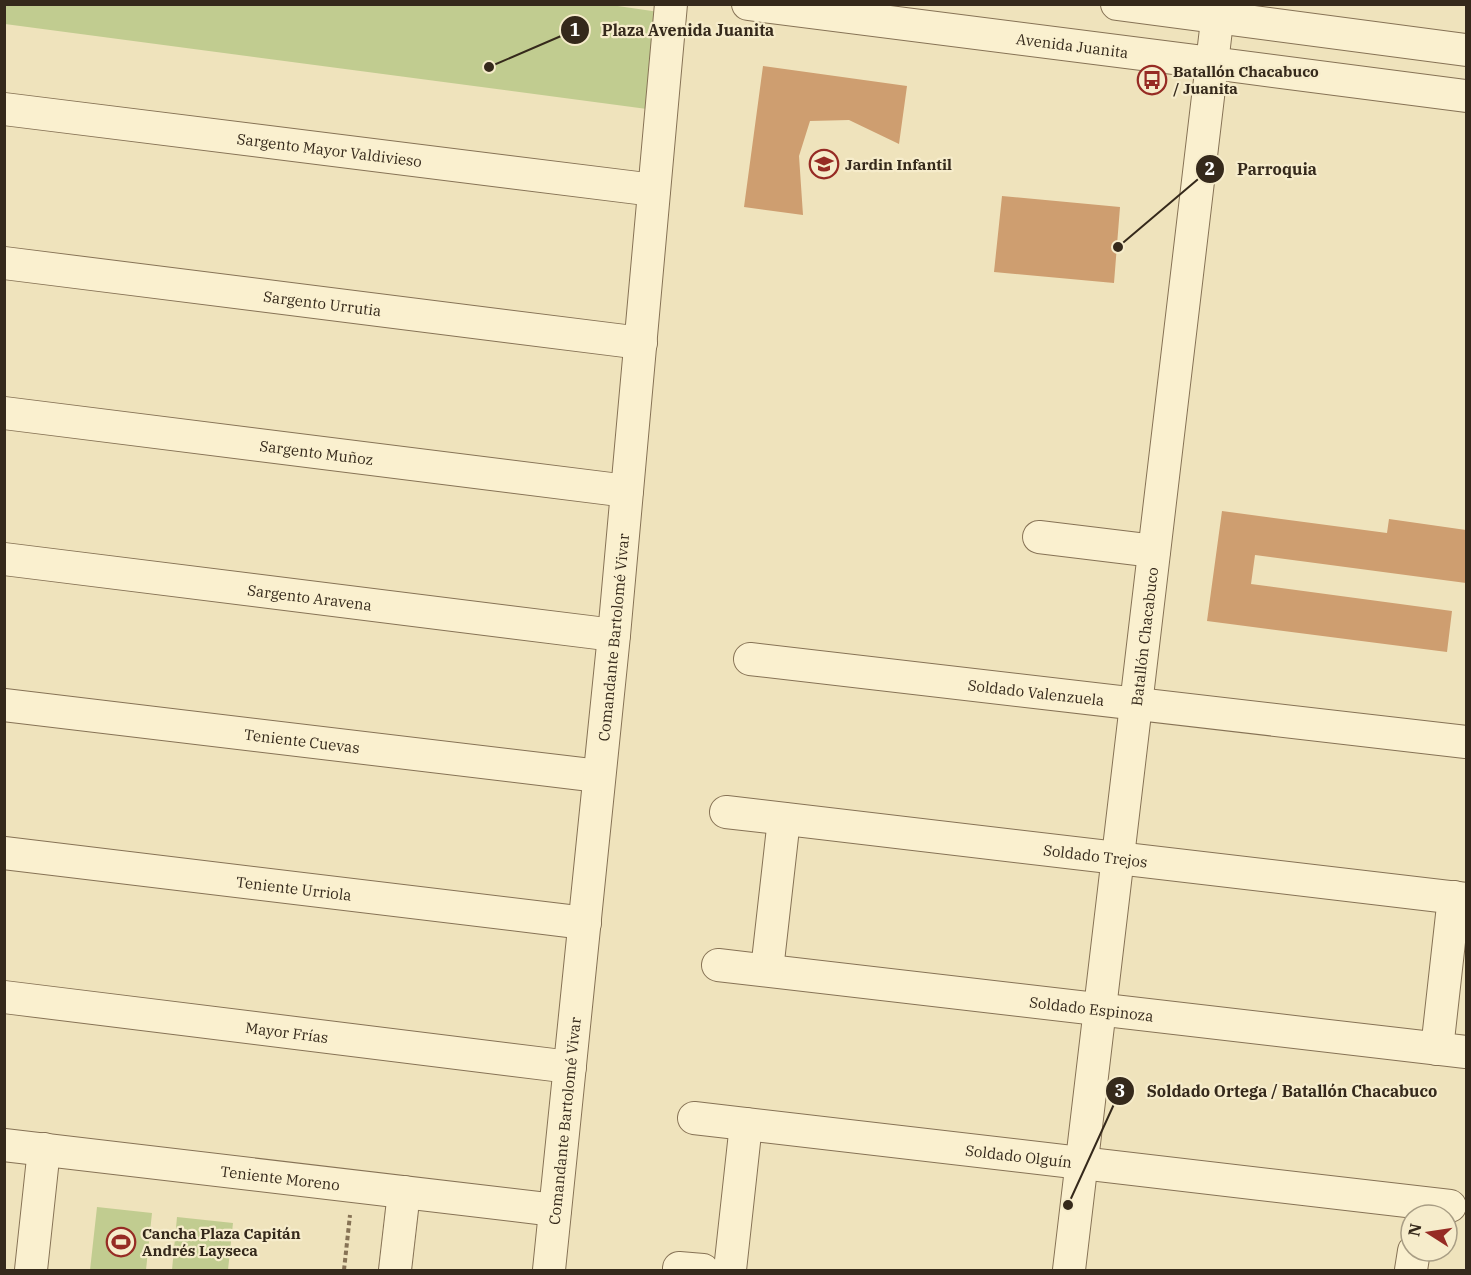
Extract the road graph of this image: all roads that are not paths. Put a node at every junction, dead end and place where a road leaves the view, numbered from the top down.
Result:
1 (671, 4) edge
2 (748, 4) edge
3 (1117, 4) edge
4 (1218, 11) edge
5 (1467, 50) edge
6 (1212, 63) junction
7 (1467, 96) edge
8 (4, 110) edge
9 (654, 190) junction
10 (4, 263) edge
11 (641, 343) junction
12 (4, 413) edge
13 (627, 491) junction
14 (1039, 537) dead end
15 (1154, 551) junction
16 (4, 559) edge
17 (614, 635) junction
18 (750, 659) dead end
19 (1136, 704) junction
20 (4, 705) edge
21 (1467, 742) edge
22 (599, 776) junction
23 (726, 812) dead end
24 (784, 819) junction
25 (4, 853) edge
26 (1118, 858) junction
27 (1460, 898) edge
28 (585, 924) junction
29 (717, 964) dead end
30 (767, 970) junction
31 (4, 998) edge
32 (1100, 1009) junction
33 (1452, 1051) edge
34 (570, 1067) junction
35 (694, 1118) dead end
36 (746, 1124) junction
37 (4, 1145) edge
38 (44, 1149) junction
39 (1082, 1163) junction
40 (404, 1192) junction
41 (1399, 1204) edge
42 (555, 1210) junction
43 (31, 1270) edge
44 (395, 1270) edge
45 (549, 1270) edge
46 (730, 1270) edge
47 (1069, 1270) edge

1 - 9 street, Comandante Bartolomé Vivar
2 - 6 street, Avenida Juanita
3 - 4 street
4 - 5 street
4 - 6 street, Batallón Chacabuco
6 - 7 street, Avenida Juanita
6 - 15 street, Batallón Chacabuco
8 - 9 street, Sargento Mayor Valdivieso
9 - 11 street, Comandante Bartolomé Vivar
10 - 11 street, Sargento Urrutia
11 - 13 street, Comandante Bartolomé Vivar
12 - 13 street, Sargento Muñoz
13 - 17 street, Comandante Bartolomé Vivar
14 - 15 street
15 - 19 street, Batallón Chacabuco
16 - 17 street, Sargento Aravena
17 - 22 street, Comandante Bartolomé Vivar
18 - 19 street, Soldado Valenzuela
19 - 21 street, Soldado Valenzuela
19 - 26 street, Batallón Chacabuco
20 - 22 street, Teniente Cuevas
22 - 28 street, Comandante Bartolomé Vivar
23 - 24 street, Soldado Trejos
24 - 26 street, Soldado Trejos
24 - 30 street
25 - 28 street, Teniente Urriola
26 - 27 street, Soldado Trejos
26 - 32 street, Batallón Chacabuco
27 - 33 street
28 - 34 street, Comandante Bartolomé Vivar
29 - 30 street, Soldado Espinoza
30 - 32 street, Soldado Espinoza
31 - 34 street, Mayor Frías
32 - 33 street, Soldado Espinoza
32 - 39 street, Batallón Chacabuco
34 - 42 street, Comandante Bartolomé Vivar
35 - 36 street, Soldado Olguín
36 - 39 street, Soldado Olguín
36 - 46 street
37 - 38 street, Teniente Moreno
38 - 40 street, Teniente Moreno
38 - 43 street
39 - 41 street, Soldado Olguín
39 - 47 street, Batallón Chacabuco
40 - 42 street, Teniente Moreno
40 - 44 street
42 - 45 street, Comandante Bartolomé Vivar

